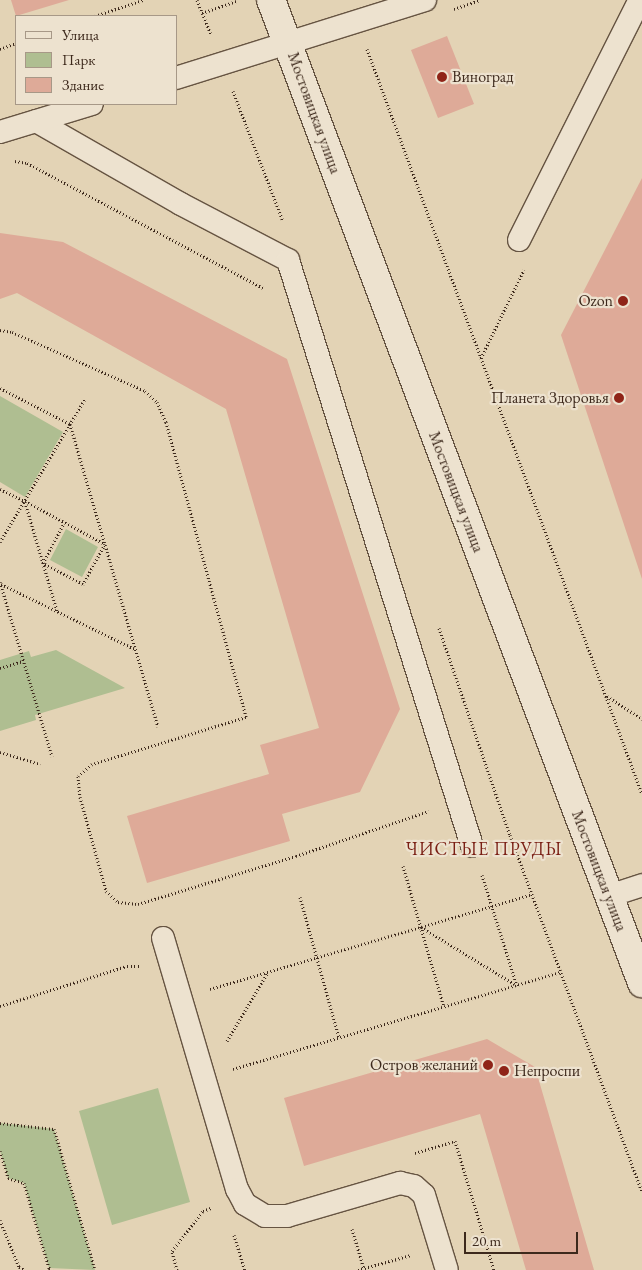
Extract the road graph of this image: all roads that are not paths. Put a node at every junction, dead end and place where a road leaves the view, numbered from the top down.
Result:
1 (271, 0) edge
2 (425, 0) edge
3 (641, 0) edge
4 (288, 43) junction
5 (178, 77) edge
6 (89, 105) edge
7 (36, 121) junction
8 (0, 132) edge
9 (519, 240) dead end
10 (472, 846) road end
11 (642, 885) edge
12 (609, 896) junction
13 (163, 938) dead end
14 (642, 983) edge
15 (447, 1270) edge

1 - 4 street, Мостовицкая улица
2 - 4 lane
3 - 9 lane
4 - 5 lane
4 - 12 street, Мостовицкая улица
6 - 7 lane
7 - 8 lane
7 - 10 lane
11 - 12 lane
12 - 14 street, Мостовицкая улица
13 - 15 lane

